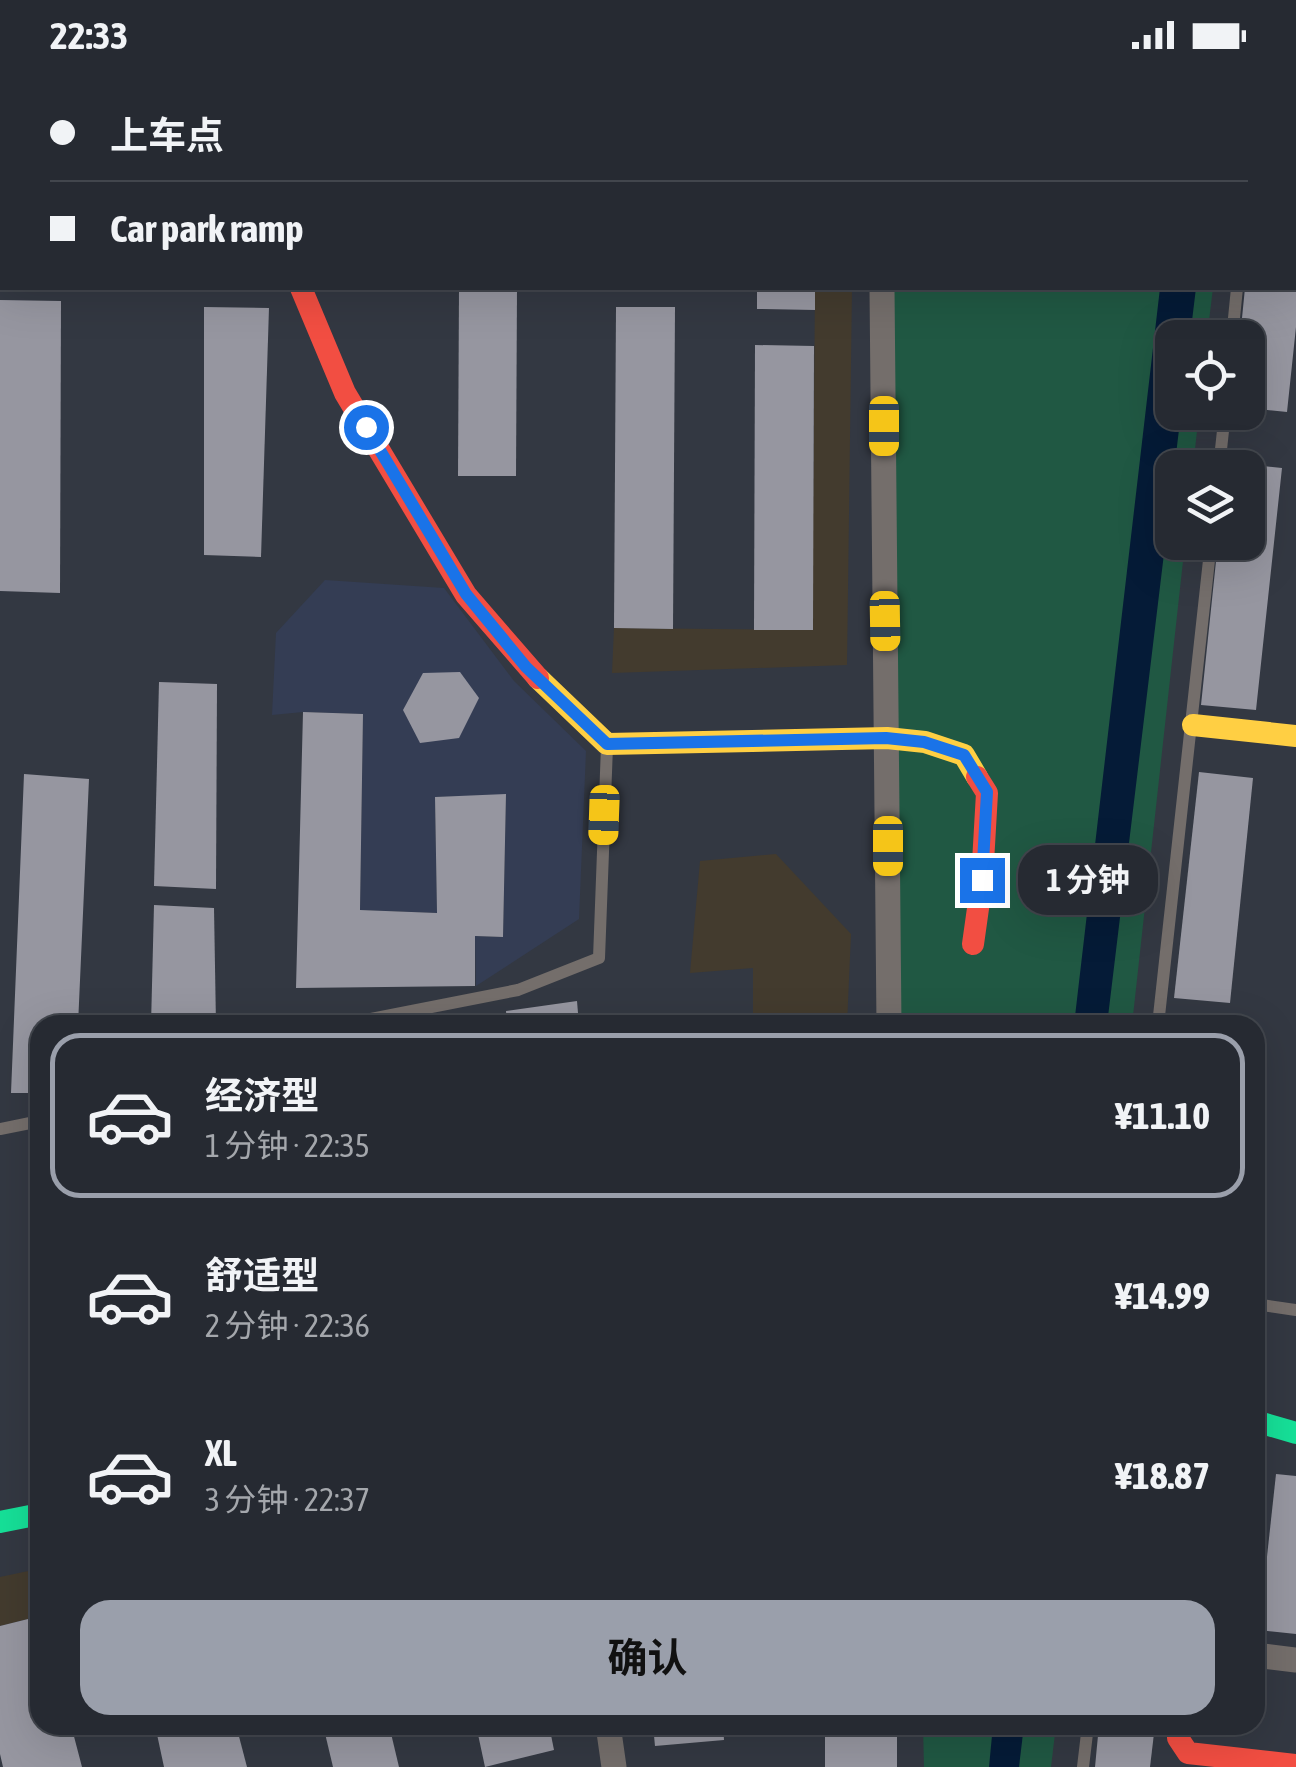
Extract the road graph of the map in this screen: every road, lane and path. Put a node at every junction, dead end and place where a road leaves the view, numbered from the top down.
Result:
1 (302, 290) edge
2 (882, 290) edge
3 (1237, 290) edge
4 (1234, 320) edge
5 (1209, 560) edge
6 (1192, 726) junction
7 (1296, 736) edge
8 (886, 738) junction
9 (607, 744) junction
10 (974, 944) dead end
11 (391, 1015) edge
12 (889, 1015) edge
13 (1159, 1015) edge
14 (30, 1123) edge
15 (0, 1129) edge
16 (1265, 1305) edge
17 (1296, 1310) edge
18 (1265, 1424) edge
19 (1296, 1433) edge
20 (30, 1516) edge
21 (0, 1522) edge
22 (1265, 1656) edge
23 (1296, 1660) edge
24 (609, 1735) edge
25 (1087, 1735) edge
26 (1178, 1735) edge
27 (1182, 1760) edge
28 (1228, 1762) edge
29 (1296, 1764) edge
30 (614, 1767) edge
31 (1084, 1767) edge

1 - 9 street
2 - 8 street
3 - 4 lane
5 - 6 lane
6 - 7 street
6 - 13 lane
8 - 9 street
8 - 10 street
8 - 12 street
9 - 11 lane
14 - 15 lane
16 - 17 lane
18 - 19 street
20 - 21 street
22 - 23 street
24 - 30 street
25 - 31 lane
26 - 27 street
27 - 28 street
28 - 29 street

